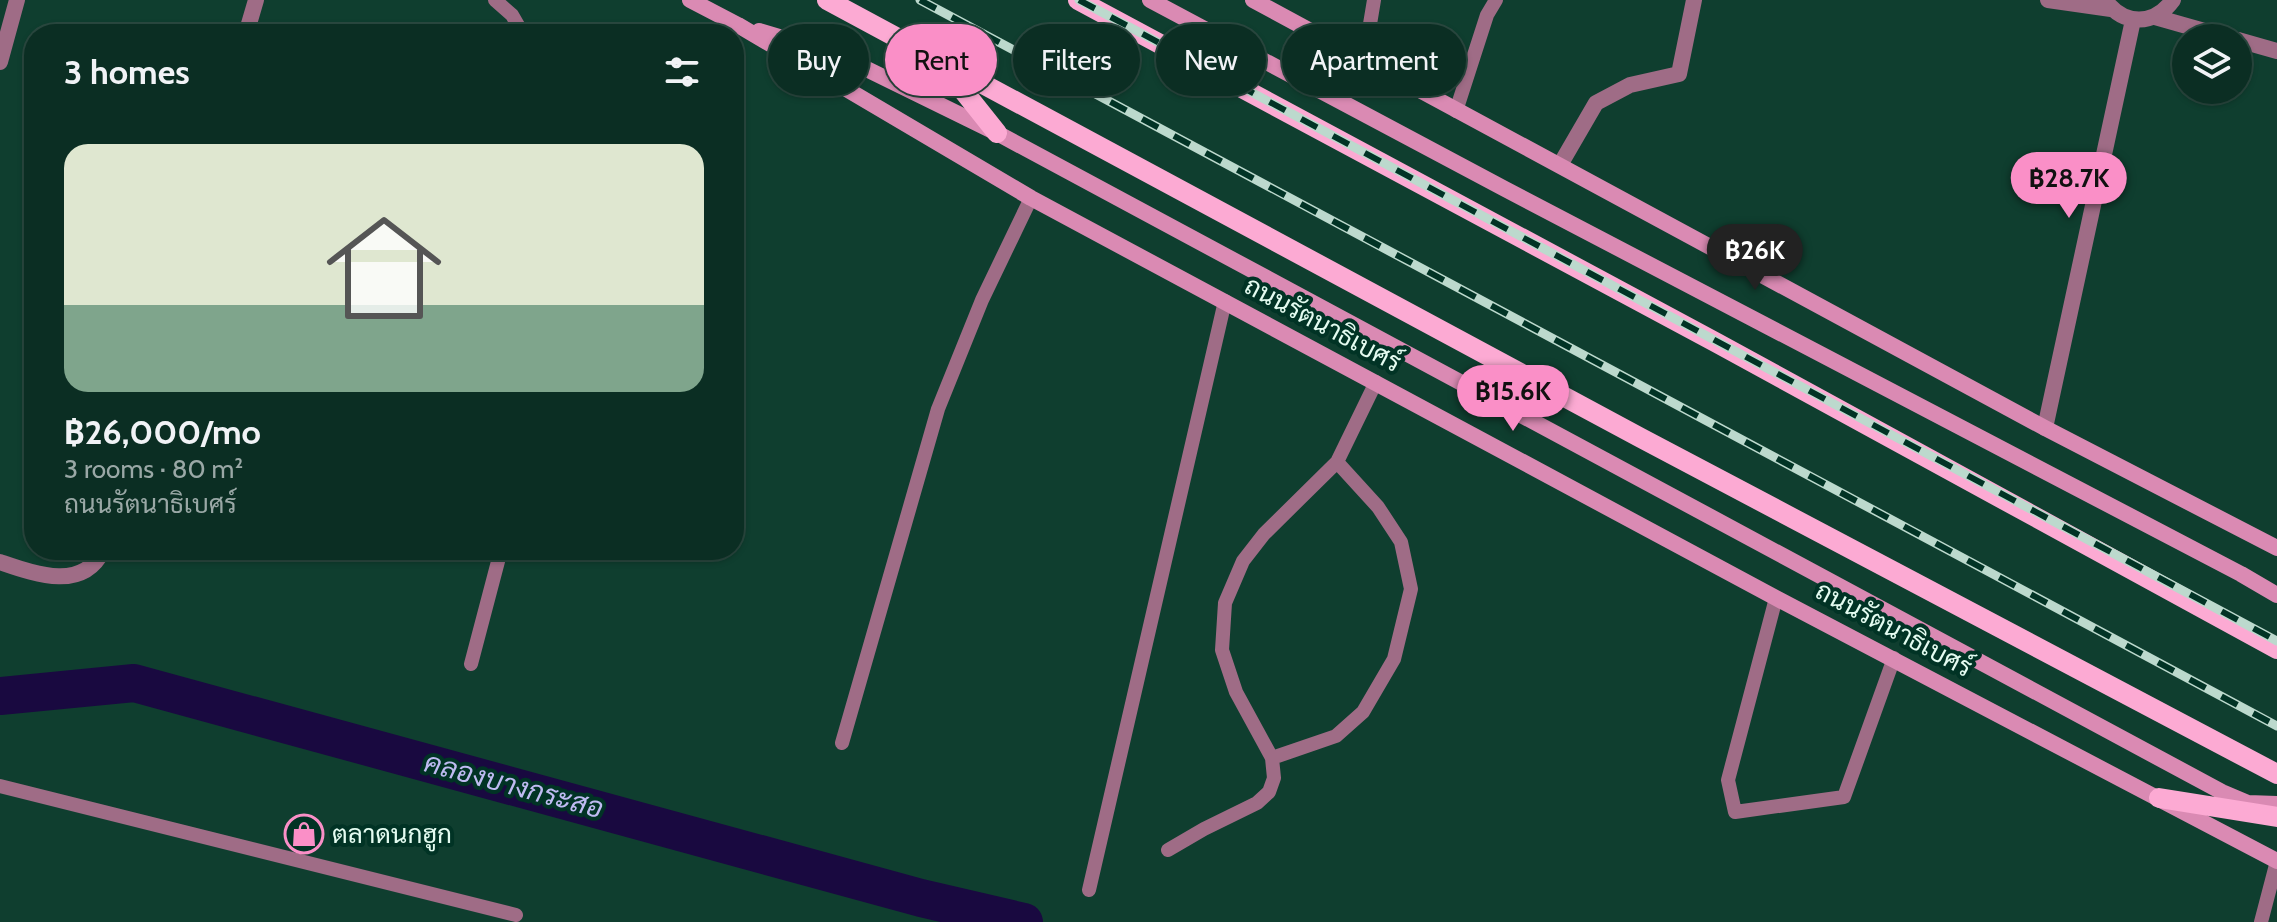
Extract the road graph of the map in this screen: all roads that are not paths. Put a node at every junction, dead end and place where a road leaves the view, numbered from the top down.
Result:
1 (17, 0) edge
2 (256, 0) edge
3 (495, 0) edge
4 (690, 0) edge
5 (827, 0) edge
6 (1078, 0) edge
7 (1150, 0) edge
8 (1253, 0) edge
9 (1374, 0) edge
10 (1496, 0) edge
11 (1694, 0) edge
12 (2048, 0) edge
13 (2173, 0) edge
14 (2108, 5) edge
15 (2155, 17) junction
16 (2133, 20) junction
17 (249, 24) edge
18 (517, 24) edge
19 (736, 24) edge
20 (1297, 24) edge
21 (1370, 24) edge
22 (2180, 24) edge
23 (744, 27) edge
24 (744, 29) edge
25 (885, 31) edge
26 (2252, 44) edge
27 (2277, 51) edge
28 (0, 62) edge
29 (997, 90) edge
30 (969, 96) edge
31 (1429, 96) edge
32 (1456, 111) junction
33 (1004, 137) junction
34 (1560, 165) junction
35 (1031, 198) junction
36 (1225, 301) junction
37 (1376, 382) junction
38 (2045, 428) junction
39 (1337, 462) junction
40 (2277, 548) edge
41 (96, 560) edge
42 (498, 560) edge
43 (0, 562) edge
44 (2277, 595) edge
45 (1776, 598) junction
46 (2277, 649) edge
47 (1894, 658) junction
48 (471, 664) dead end
49 (842, 743) dead end
50 (1272, 758) junction
51 (2277, 774) edge
52 (0, 786) edge
53 (2159, 798) junction
54 (2277, 804) edge
55 (2277, 817) edge
56 (1168, 850) dead end
57 (2277, 861) edge
58 (1089, 890) dead end
59 (516, 915) dead end
60 (2261, 922) edge

1 - 28 street
2 - 17 street
3 - 18 lane
4 - 19 main road, ถนนรัตนาธิเบศร์
5 - 25 main road, ถนนรัตนาธิเบศร์
6 - 46 main road
7 - 44 main road
8 - 20 main road
9 - 21 lane
10 - 32 lane
11 - 34 street
12 - 14 street
13 - 15 street
14 - 16 street
15 - 16 street
15 - 22 street
16 - 38 street
23 - 33 main road
24 - 35 main road, ถนนรัตนาธิเบศร์
26 - 27 street
29 - 51 main road, ถนนรัตนาธิเบศร์
30 - 33 main road
31 - 32 main road
32 - 34 main road
33 - 54 main road
34 - 38 main road
35 - 36 main road, ถนนรัตนาธิเบศร์
35 - 49 lane
36 - 37 main road, ถนนรัตนาธิเบศร์
36 - 58 lane
37 - 39 lane
37 - 45 main road, ถนนรัตนาธิเบศร์
38 - 40 main road
39 - 50 lane
39 - 50 lane
41 - 43 street
42 - 48 lane
45 - 47 main road, ถนนรัตนาธิเบศร์
45 - 47 lane
47 - 53 main road, ถนนรัตนาธิเบศร์
50 - 56 lane
52 - 59 lane
53 - 55 main road
53 - 57 main road, ถนนรัตนาธิเบศร์
57 - 60 lane

